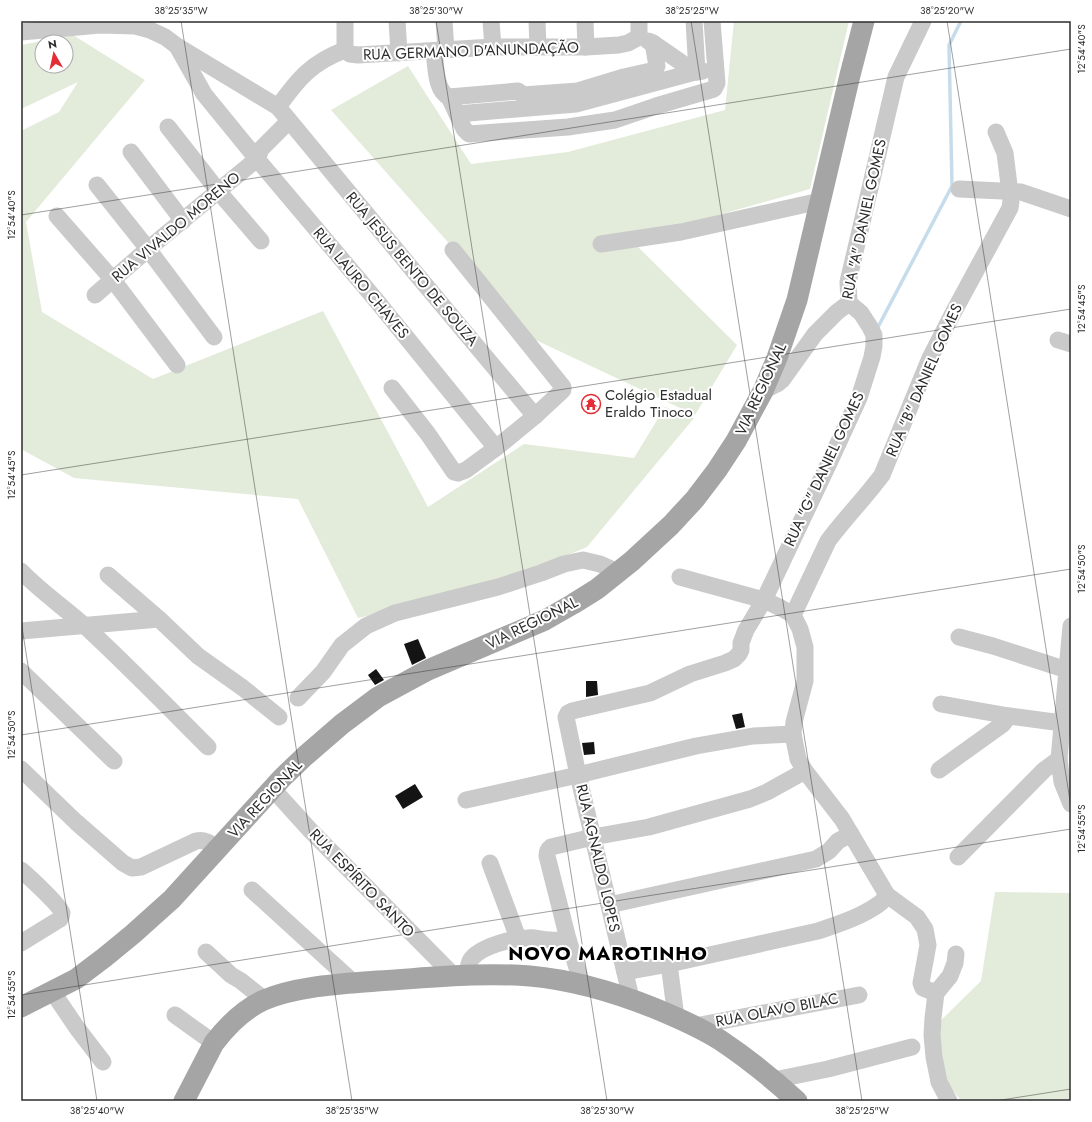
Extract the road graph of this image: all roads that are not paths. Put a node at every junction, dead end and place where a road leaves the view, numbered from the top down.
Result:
1 (345, 21) edge
2 (397, 21) edge
3 (444, 21) edge
4 (491, 21) edge
5 (537, 21) edge
6 (585, 21) edge
7 (694, 21) edge
8 (712, 21) edge
9 (864, 21) edge
10 (924, 21) edge
11 (21, 32) edge
12 (644, 34) edge
13 (177, 46) junction
14 (493, 47) junction
15 (538, 47) junction
16 (586, 47) junction
17 (345, 50) junction
18 (440, 51) junction
19 (399, 53) junction
20 (696, 72) junction
21 (716, 76) junction
22 (449, 97) junction
23 (278, 107) junction
24 (457, 114) junction
25 (289, 121) junction
26 (168, 127) dead end
27 (996, 132) dead end
28 (131, 152) dead end
29 (257, 159) junction
30 (97, 185) dead end
31 (958, 189) dead end
32 (1010, 191) junction
33 (219, 192) junction
34 (820, 201) junction
35 (1071, 209) edge
36 (57, 216) dead end
37 (183, 221) junction
38 (261, 241) dead end
39 (601, 244) dead end
40 (148, 249) junction
41 (453, 250) dead end
42 (113, 280) junction
43 (95, 295) dead end
44 (849, 302) junction
45 (214, 337) dead end
46 (177, 365) dead end
47 (392, 388) dead end
48 (763, 391) junction
49 (535, 416) junction
50 (496, 448) junction
51 (21, 571) edge
52 (618, 572) junction
53 (108, 575) dead end
54 (680, 577) dead end
55 (764, 600) junction
56 (793, 615) junction
57 (159, 619) junction
58 (85, 626) junction
59 (1071, 626) edge
60 (21, 631) edge
61 (959, 637) dead end
62 (21, 670) edge
63 (1067, 670) junction
64 (298, 698) dead end
65 (941, 704) dead end
66 (1009, 716) junction
67 (279, 717) dead end
68 (566, 717) joint
69 (1062, 723) junction
70 (793, 734) junction
71 (208, 747) dead end
72 (1059, 759) junction
73 (114, 761) dead end
74 (21, 769) edge
75 (939, 770) dead end
76 (805, 772) junction
77 (578, 775) junction
78 (272, 788) junction
79 (466, 800) dead end
80 (1071, 804) edge
81 (851, 834) junction
82 (593, 837) junction
83 (218, 849) junction
84 (958, 857) dead end
85 (490, 863) dead end
86 (21, 870) edge
87 (252, 890) dead end
88 (887, 895) junction
89 (609, 905) junction
90 (518, 938) junction
91 (568, 939) junction
92 (21, 943) edge
93 (206, 952) dead end
94 (956, 954) dead end
95 (669, 964) junction
96 (624, 972) junction
97 (461, 976) junction
98 (354, 983) junction
99 (582, 984) junction
100 (52, 992) junction
101 (936, 994) junction
102 (859, 995) dead end
103 (631, 998) junction
104 (265, 1000) junction
105 (21, 1007) edge
106 (175, 1014) dead end
107 (676, 1017) junction
108 (695, 1026) junction
109 (214, 1043) junction
110 (912, 1047) dead end
111 (103, 1062) dead end
112 (774, 1080) junction
113 (184, 1101) edge
114 (797, 1101) edge
115 (949, 1101) edge

1 - 17 street
2 - 19 street
3 - 18 street
4 - 14 street
5 - 15 street
6 - 16 street
7 - 20 street
8 - 21 street
9 - 34 main road, VIA REGIONAL
10 - 44 street, RUA "A" DANIEL GOMES
11 - 13 street
12 - 16 street, RUA GERMANO D'ANUNDAÇÃO
12 - 20 street
12 - 22 street
13 - 23 street
13 - 29 street, RUA LAURO CHAVES
14 - 15 street, RUA GERMANO D'ANUNDAÇÃO
14 - 18 street, RUA GERMANO D'ANUNDAÇÃO
15 - 16 street, RUA GERMANO D'ANUNDAÇÃO
17 - 19 street, RUA GERMANO D'ANUNDAÇÃO
17 - 23 street, RUA GERMANO D'ANUNDAÇÃO
18 - 19 street, RUA GERMANO D'ANUNDAÇÃO
18 - 22 street
20 - 21 street
20 - 24 street
21 - 24 street
22 - 24 street
23 - 25 street, RUA JESUS BENTO DE SOUZA
25 - 29 street
25 - 49 street, RUA JESUS BENTO DE SOUZA
26 - 33 street
27 - 32 street, RUA "B" DANIEL GOMES
28 - 37 street
29 - 33 street, RUA VIVALDO MORENO
29 - 50 street, RUA LAURO CHAVES
30 - 40 street
31 - 32 street
32 - 35 street
32 - 56 street, RUA "B" DANIEL GOMES
33 - 37 street, RUA VIVALDO MORENO
33 - 38 street
34 - 39 street
34 - 48 main road, VIA REGIONAL
36 - 42 street
37 - 40 street, RUA VIVALDO MORENO
40 - 42 street, RUA VIVALDO MORENO
40 - 45 street
41 - 49 street
42 - 43 street, RUA VIVALDO MORENO
42 - 46 street
44 - 48 street, RUA "A" DANIEL GOMES
44 - 55 street, RUA "G" DANIEL GOMES
47 - 50 street
48 - 52 main road, VIA REGIONAL
49 - 50 street
51 - 58 street
52 - 64 street
52 - 78 main road, VIA REGIONAL
53 - 57 street
54 - 55 street
55 - 56 street
55 - 68 street, RUA "G" DANIEL GOMES
56 - 70 street
57 - 58 street
57 - 67 street
58 - 60 street
58 - 71 street
59 - 63 street
61 - 63 street
62 - 73 street
63 - 69 street
65 - 66 street
66 - 69 street
66 - 75 street
68 - 77 street, RUA AGNALDO LOPES
69 - 72 street
70 - 76 street
70 - 77 street
72 - 80 street
72 - 84 street
74 - 83 street
76 - 81 street
76 - 82 street
77 - 79 street
77 - 82 street, RUA AGNALDO LOPES
78 - 83 main road, VIA REGIONAL
78 - 97 street, RUA ESPÍRITO SANTO
81 - 88 street
81 - 89 street
82 - 89 street, RUA AGNALDO LOPES
82 - 91 street
83 - 100 main road, VIA REGIONAL
85 - 90 street
86 - 92 street
87 - 98 street
88 - 95 street
88 - 101 street
89 - 96 street, RUA AGNALDO LOPES
90 - 91 street
90 - 97 street
91 - 99 street
93 - 104 street
94 - 101 street
95 - 96 street
95 - 107 street
96 - 103 street, RUA AGNALDO LOPES
97 - 98 main road
97 - 99 main road
98 - 104 main road
99 - 103 main road
100 - 105 main road, VIA REGIONAL
100 - 111 street
101 - 115 street
102 - 108 street, RUA OLAVO BILAC
103 - 107 main road
104 - 109 main road
106 - 109 street
107 - 108 main road
108 - 112 main road
109 - 113 main road
110 - 112 street
112 - 114 main road

